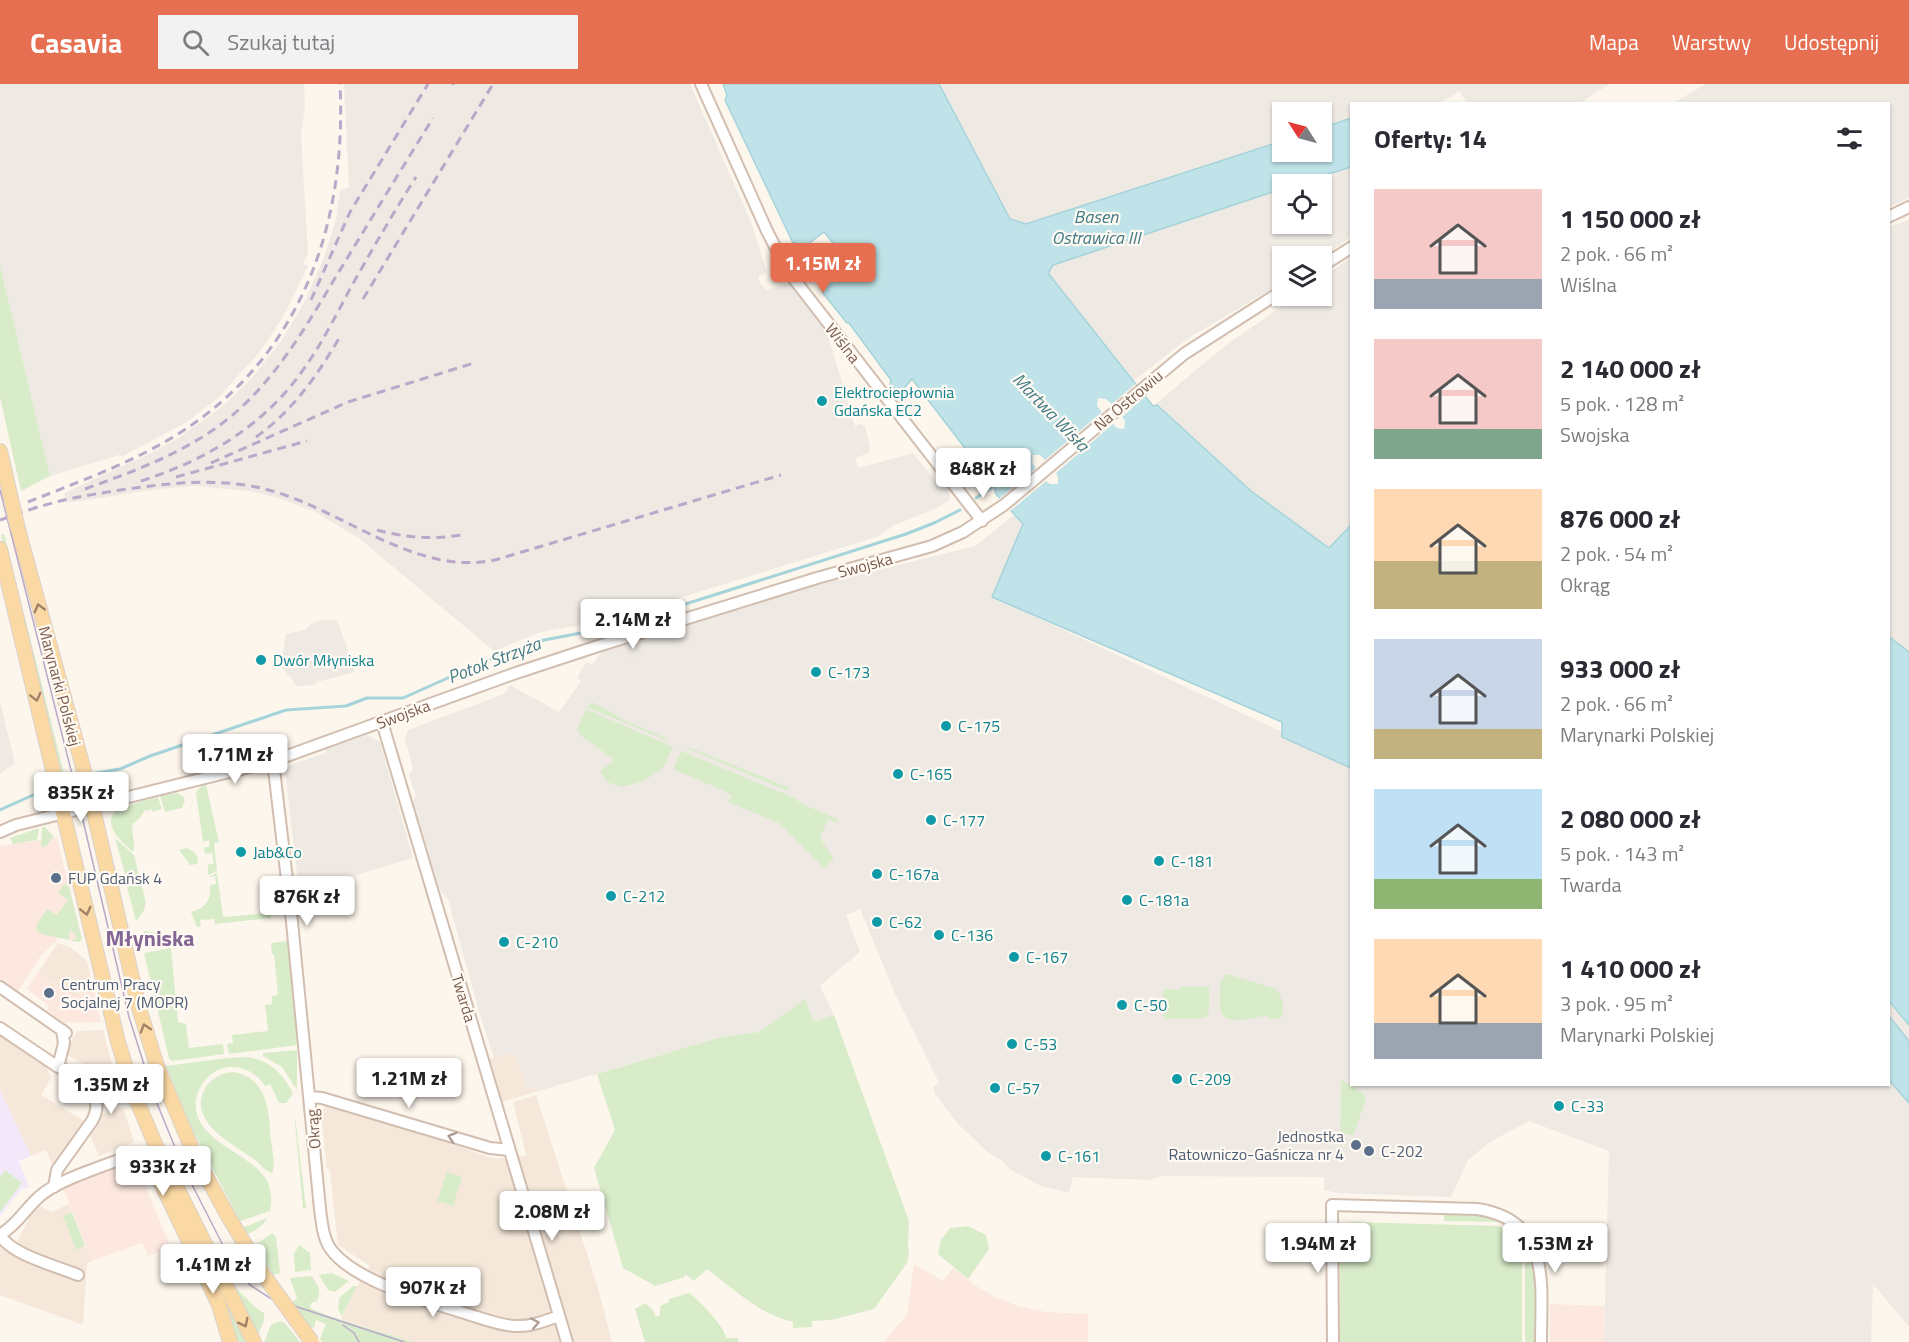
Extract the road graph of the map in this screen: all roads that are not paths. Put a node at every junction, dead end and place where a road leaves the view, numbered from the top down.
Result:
1 (701, 84) edge
2 (1909, 207) edge
3 (1890, 216) edge
4 (1350, 247) edge
5 (1332, 259) edge
6 (1272, 297) edge
7 (0, 452) edge
8 (982, 520) junction
9 (0, 549) edge
10 (382, 722) junction
11 (273, 761) junction
12 (93, 806) junction
13 (63, 813) junction
14 (0, 832) edge
15 (0, 987) edge
16 (0, 1029) edge
17 (58, 1067) junction
18 (310, 1097) junction
19 (156, 1146) junction
20 (509, 1150) junction
21 (135, 1154) dead end
22 (54, 1187) junction
23 (0, 1235) edge
24 (78, 1275) dead end
25 (560, 1316) junction
26 (230, 1342) edge
27 (254, 1342) edge
28 (312, 1342) edge
29 (567, 1342) edge
30 (1333, 1342) edge
31 (1541, 1342) edge

1 - 8 street, Wiślna
2 - 3 street
4 - 5 street
6 - 8 street, Na Ostrowiu
12 -> 7 main road, Marynarki Polskiej, bridge
8 - 10 street, Swojska
9 -> 13 main road, Marynarki Polskiej
10 - 11 street, Swojska
10 - 20 street, Twarda
11 - 12 street, Swojska
11 - 18 street, Okrąg
12 - 13 street, Swojska
28 -> 12 main road, Marynarki Polskiej, bridge
13 - 14 street, Swojska
13 -> 19 main road, Marynarki Polskiej
15 - 17 street
16 - 17 street
17 - 22 street
20 -> 18 street
18 -> 25 street, Okrąg
19 - 26 main road
19 -> 27 main road, Marynarki Polskiej
20 - 25 street, Twarda
21 - 22 street
22 - 23 street
23 - 24 street
25 - 29 street, Twarda
30 - 31 street

